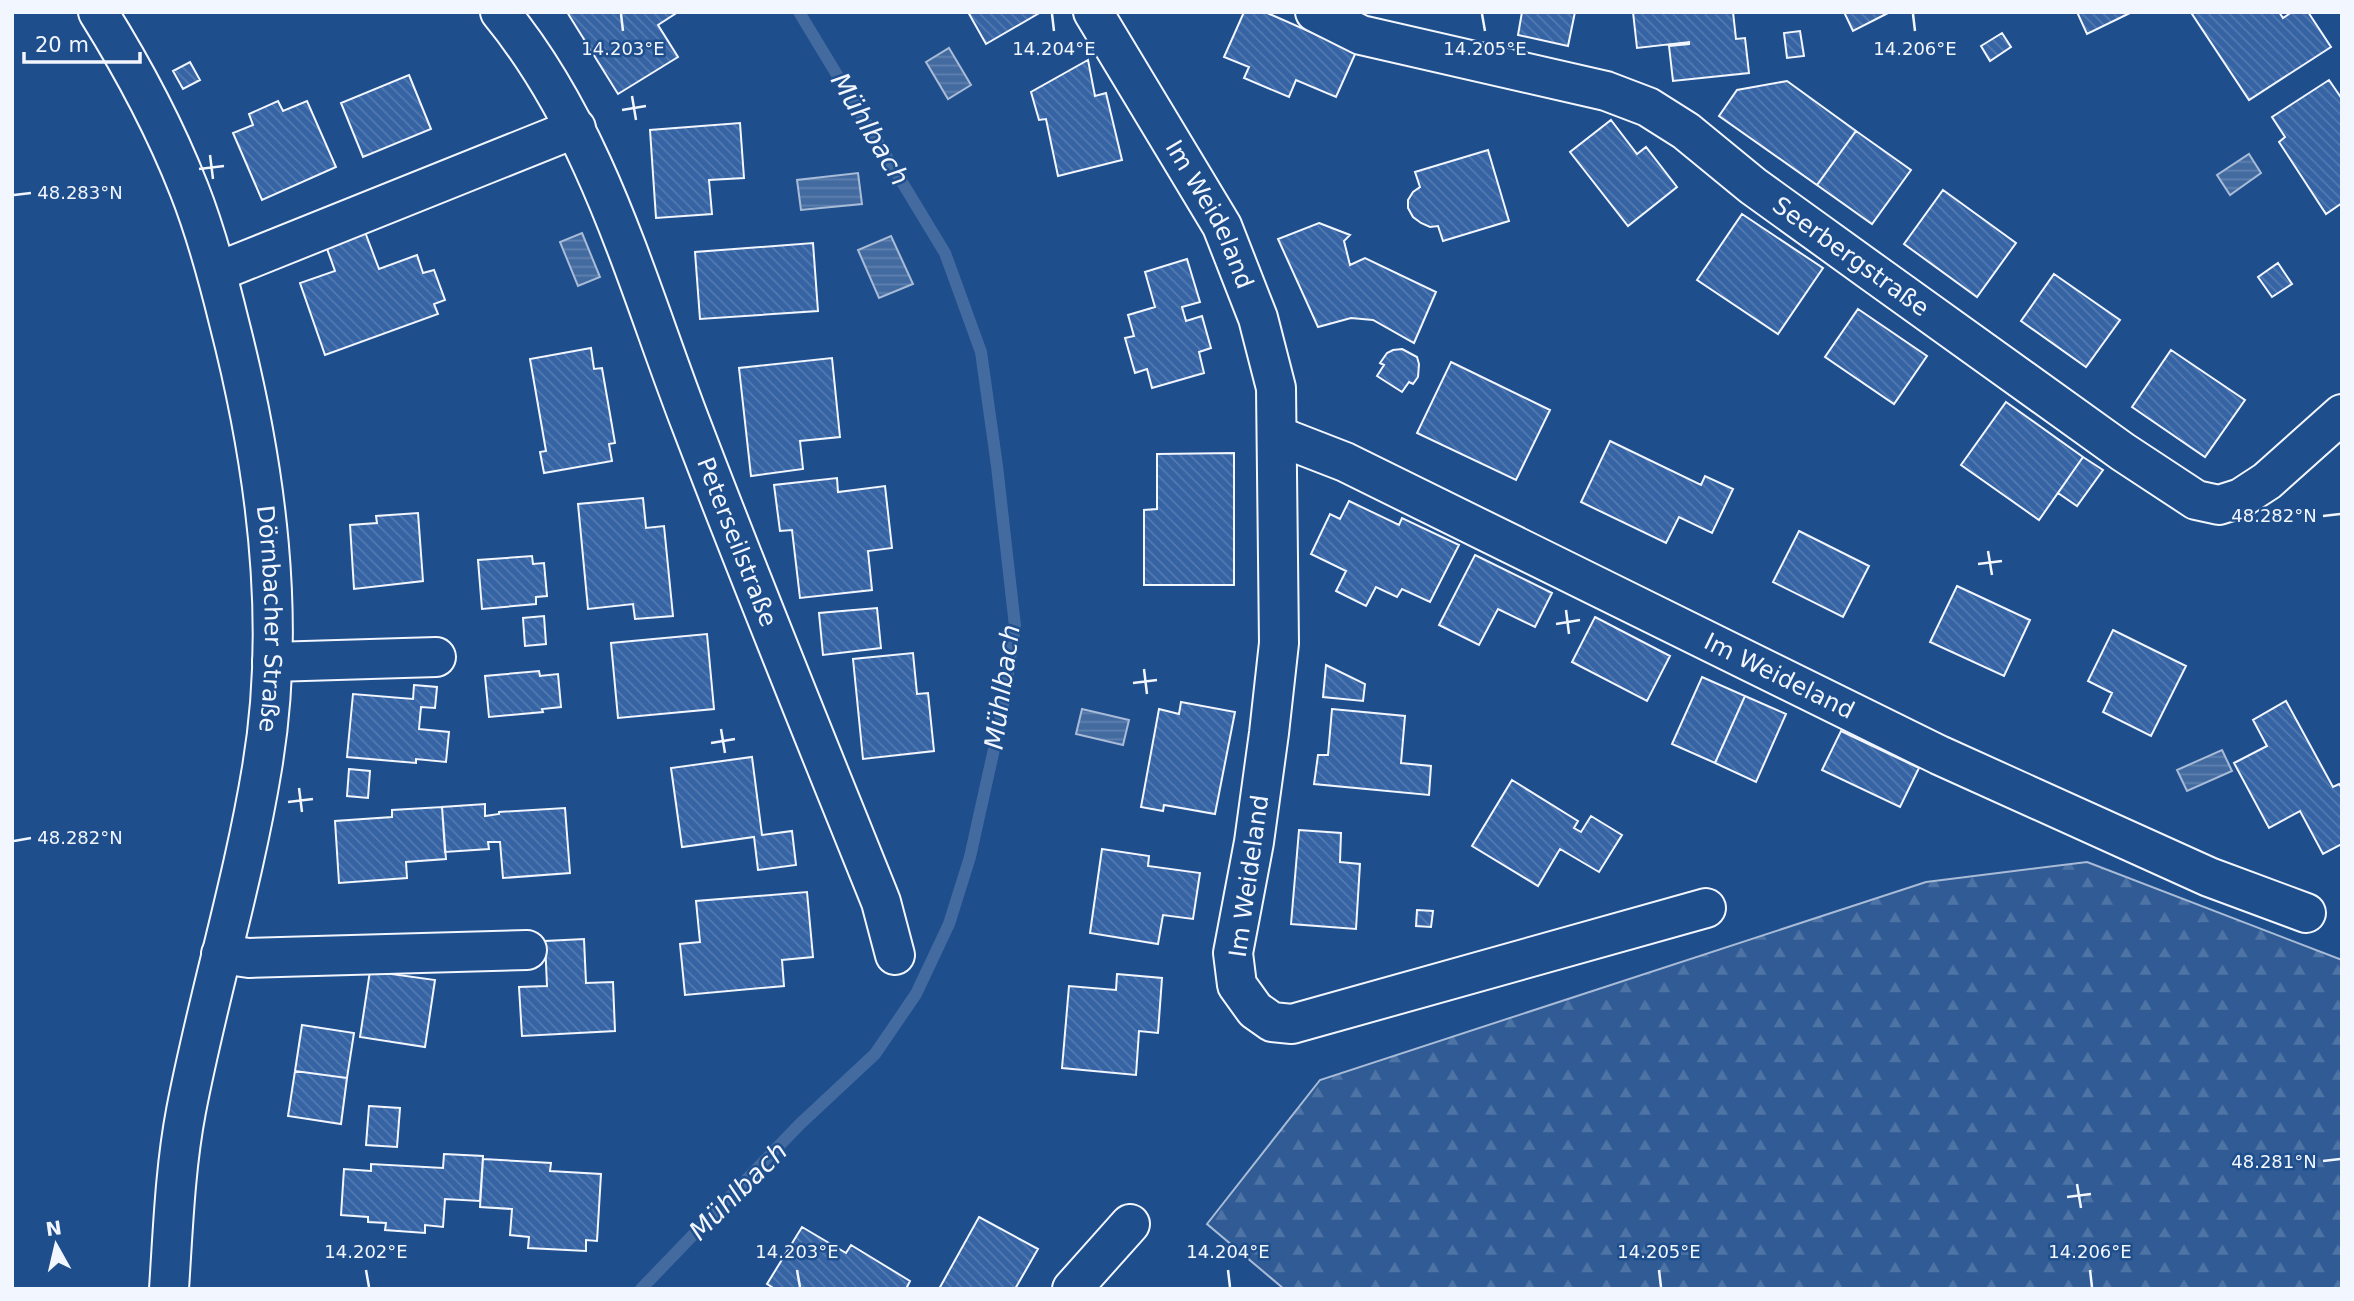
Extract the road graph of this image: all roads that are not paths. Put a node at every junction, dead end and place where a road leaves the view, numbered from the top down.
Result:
1 (98, 12) edge
2 (500, 12) edge
3 (1093, 12) edge
4 (1315, 12) edge
5 (576, 128) junction
6 (217, 272) junction
7 (2342, 414) edge
8 (1278, 436) junction
9 (436, 657) dead end
10 (272, 662) junction
11 (1706, 908) dead end
12 (2306, 914) dead end
13 (527, 950) dead end
14 (221, 954) junction
15 (895, 955) dead end
16 (1130, 1224) dead end
17 (169, 1289) edge
18 (1072, 1289) edge

1 - 6 street, Dörnbacher Straße
2 - 5 street, Peterseilstraße
3 - 8 street, Im Weideland
4 - 7 street, Seerbergstraße
5 - 6 street
5 - 15 street, Peterseilstraße
6 - 10 street, Dörnbacher Straße
8 - 11 street, Im Weideland
8 - 12 street, Im Weideland
9 - 10 street
10 - 14 street, Dörnbacher Straße
13 - 14 street
14 - 17 street, Dörnbacher Straße
16 - 18 street

